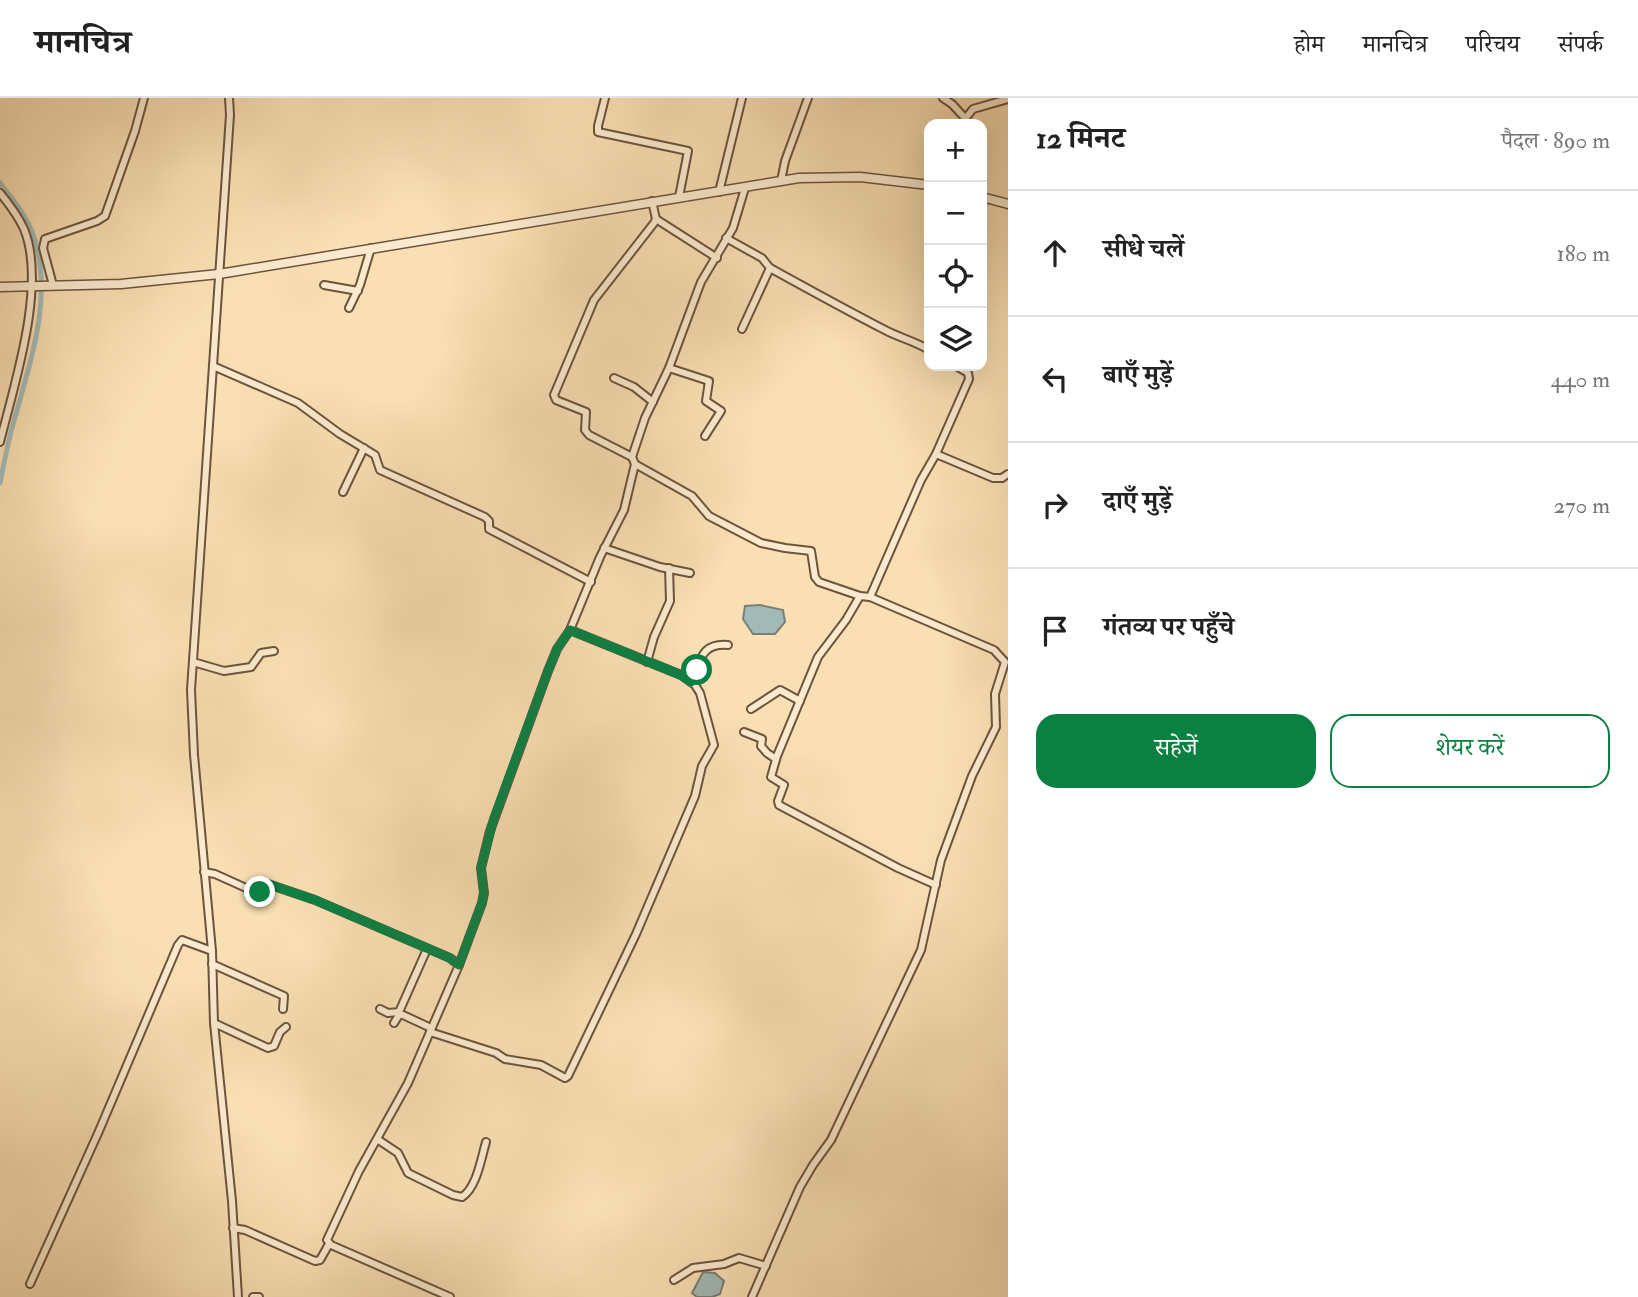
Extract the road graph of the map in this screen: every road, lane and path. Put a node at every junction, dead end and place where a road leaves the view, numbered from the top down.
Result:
1 (144, 98) edge
2 (229, 98) edge
3 (605, 98) edge
4 (742, 98) edge
5 (808, 98) edge
6 (943, 98) edge
7 (1008, 99) edge
8 (961, 119) edge
9 (964, 119) edge
10 (781, 181) junction
11 (924, 184) edge
12 (745, 188) junction
13 (719, 192) junction
14 (0, 193) edge
15 (679, 197) junction
16 (987, 198) edge
17 (652, 201) junction
18 (1008, 204) edge
19 (656, 219) junction
20 (726, 238) junction
21 (371, 248) junction
22 (717, 258) junction
23 (770, 268) junction
24 (219, 274) junction
25 (324, 285) dead end
26 (42, 286) junction
27 (0, 287) edge
28 (358, 291) junction
29 (349, 308) dead end
30 (742, 329) dead end
31 (924, 347) edge
32 (213, 366) junction
33 (669, 368) junction
34 (965, 371) edge
35 (614, 379) dead end
36 (653, 402) junction
37 (705, 436) dead end
38 (0, 442) edge
39 (364, 448) junction
40 (936, 454) junction
41 (632, 457) junction
42 (635, 464) junction
43 (1008, 474) edge
44 (343, 492) dead end
45 (604, 548) junction
46 (669, 568) junction
47 (690, 573) dead end
48 (591, 582) junction
49 (860, 596) junction
50 (870, 597) junction
51 (570, 630) junction
52 (728, 645) dead end
53 (274, 651) dead end
54 (193, 662) junction
55 (647, 662) junction
56 (1007, 663) edge
57 (691, 682) junction
58 (800, 701) junction
59 (751, 709) dead end
60 (744, 732) dead end
61 (776, 759) junction
62 (204, 872) junction
63 (936, 885) junction
64 (427, 949) junction
65 (212, 951) junction
66 (212, 964) junction
67 (459, 965) junction
68 (283, 1009) dead end
69 (380, 1009) dead end
70 (215, 1023) junction
71 (394, 1023) dead end
72 (286, 1027) dead end
73 (431, 1030) junction
74 (377, 1139) junction
75 (486, 1142) dead end
76 (233, 1228) junction
77 (329, 1244) junction
78 (766, 1266) junction
79 (674, 1280) dead end
80 (30, 1284) dead end
81 (239, 1295) edge
82 (253, 1297) edge
83 (259, 1297) edge
84 (450, 1297) edge
85 (752, 1297) edge

1 - 26 street
2 - 24 street
3 - 15 street
4 - 13 street
5 - 10 street
6 - 8 street
7 - 9 street
10 - 11 street
10 - 12 street
12 - 13 street
12 - 20 street
13 - 15 street
14 - 26 street
15 - 17 street
16 - 18 street
17 - 19 street
17 - 21 street
19 - 22 street
19 - 41 street
20 - 22 street
20 - 23 street
21 - 24 street
21 - 28 street
22 - 33 street
23 - 30 street
23 - 31 street
24 - 26 street
24 - 32 street
25 - 28 street
26 - 27 street
26 - 38 street
28 - 29 street
32 - 39 street
32 - 54 street
33 - 36 street
33 - 37 street
34 - 40 street
35 - 36 street
36 - 41 street
39 - 44 street
39 - 48 street
40 - 43 street
40 - 50 street
41 - 42 street
42 - 45 street
42 - 49 street
45 - 46 street
45 - 48 street
46 - 47 street
46 - 55 street
48 - 51 street
49 - 50 street
49 - 58 street
50 - 56 street
51 - 55 street
51 - 67 street
52 - 57 street
53 - 54 street
54 - 62 street
55 - 57 street
56 - 63 street
57 - 73 street
58 - 59 street
58 - 61 street
60 - 61 street
61 - 63 street
62 - 64 street
62 - 65 street
63 - 78 street
64 - 67 street
64 - 69 street
65 - 66 street
65 - 80 street
66 - 68 street
66 - 70 street
67 - 73 street
70 - 72 street
70 - 76 street
71 - 73 street
73 - 74 street
74 - 75 street
74 - 77 street
76 - 77 street
76 - 81 street
77 - 84 street
78 - 79 street
78 - 85 street
82 - 83 street

